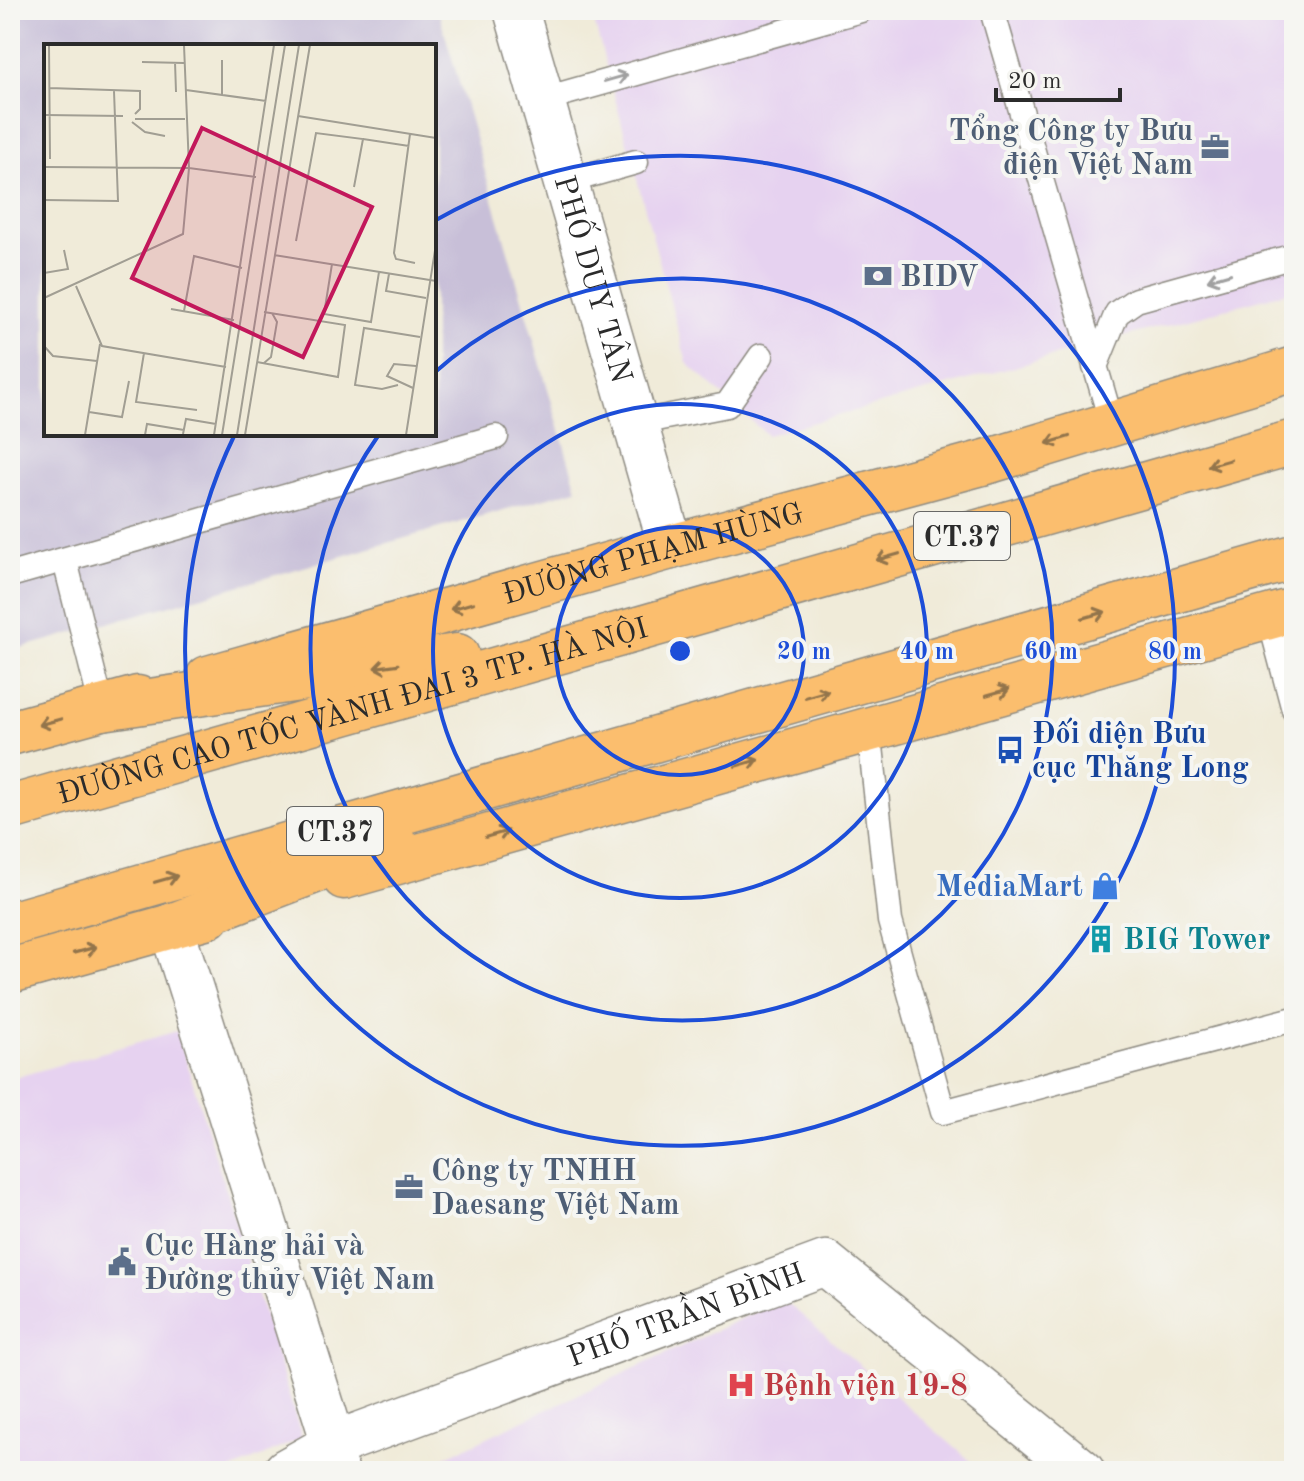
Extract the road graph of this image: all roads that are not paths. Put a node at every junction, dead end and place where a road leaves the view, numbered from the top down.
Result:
1 (516, 10) edge
2 (861, 10) edge
3 (992, 10) edge
4 (541, 100) junction
5 (636, 162) dead end
6 (565, 182) junction
7 (1294, 256) edge
8 (761, 356) dead end
9 (1095, 367) junction
10 (1294, 369) edge
11 (635, 423) junction
12 (1112, 424) junction
13 (496, 437) dead end
14 (1294, 442) edge
15 (671, 547) junction
16 (1294, 557) edge
17 (65, 561) junction
18 (10, 575) edge
19 (1281, 613) edge
20 (630, 631) junction
21 (102, 708) junction
22 (1294, 710) edge
23 (869, 728) junction
24 (10, 733) edge
25 (661, 738) junction
26 (10, 808) edge
27 (10, 924) edge
28 (171, 926) junction
29 (10, 971) edge
30 (1294, 1019) edge
31 (340, 1457) edge
32 (286, 1471) edge
33 (1082, 1471) edge

1 - 4 street, PHỐ DUY TÂN
4 -> 2 lane
3 - 9 lane
4 - 6 street, PHỐ DUY TÂN
5 - 6 lane
6 - 11 street, PHỐ DUY TÂN
7 -> 9 lane
8 - 11 lane
9 - 12 lane
10 - 12 main road, ĐƯỜNG PHẠM HÙNG
11 - 15 street, PHỐ DUY TÂN
12 -> 15 main road, ĐƯỜNG PHẠM HÙNG
13 - 17 lane
14 -> 20 main road, ĐƯỜNG CAO TỐC VÀNH ĐAI 3 TP. HÀ NỘI / CT.37
15 -> 21 main road, ĐƯỜNG PHẠM HÙNG
25 -> 16 main road, CT.37
17 - 18 lane
17 - 21 lane
19 - 22 lane
23 -> 19 main road
20 -> 21 main road
20 - 26 main road, ĐƯỜNG CAO TỐC VÀNH ĐAI 3 TP. HÀ NỘI / CT.37
21 -> 24 main road, ĐƯỜNG PHẠM HÙNG
28 -> 23 main road
23 - 30 lane
27 -> 25 main road, CT.37
25 - 28 main road
29 -> 28 main road
28 - 31 street
31 - 32 street, PHỐ TRẦN BÌNH
31 - 33 street, PHỐ TRẦN BÌNH

